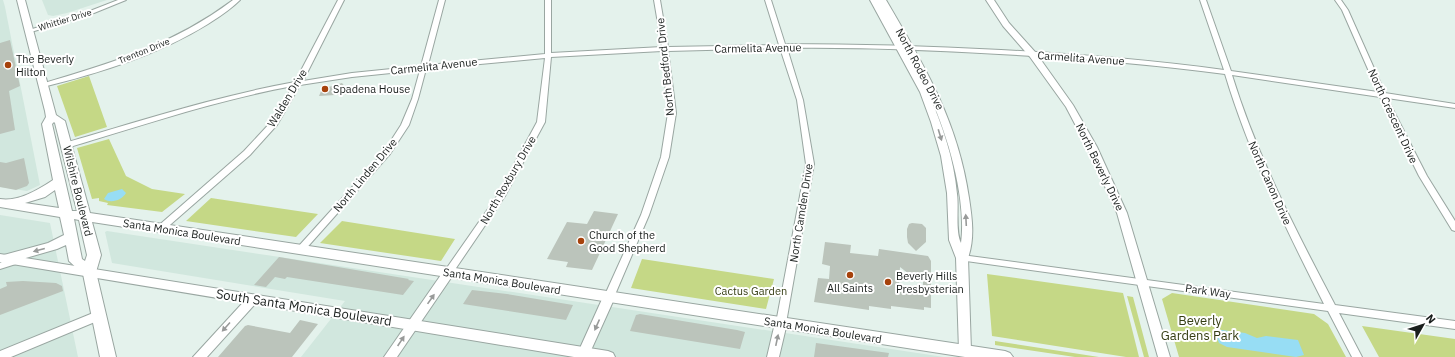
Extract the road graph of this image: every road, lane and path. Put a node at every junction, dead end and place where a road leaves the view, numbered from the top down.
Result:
1 (21, 0) edge
2 (123, 0) edge
3 (237, 0) edge
4 (341, 0) edge
5 (442, 0) edge
6 (548, 0) edge
7 (657, 0) edge
8 (768, 0) edge
9 (874, 0) edge
10 (882, 0) edge
11 (990, 0) edge
12 (1203, 0) edge
13 (1338, 0) edge
14 (29, 30) junction
15 (905, 47) junction
16 (784, 48) junction
17 (665, 49) junction
18 (1032, 55) junction
19 (548, 56) junction
20 (424, 68) junction
21 (1229, 73) junction
22 (298, 83) junction
23 (43, 85) junction
24 (1383, 95) junction
25 (1455, 106) edge
26 (51, 116) junction
27 (67, 145) junction
28 (60, 181) junction
29 (4, 203) edge
30 (66, 213) junction
31 (84, 216) junction
32 (1455, 228) edge
33 (160, 229) junction
34 (70, 237) junction
35 (300, 250) junction
36 (962, 258) junction
37 (5, 261) edge
38 (89, 272) junction
39 (449, 272) junction
40 (1142, 282) junction
41 (609, 297) junction
42 (253, 299) junction
43 (1332, 308) junction
44 (98, 316) junction
45 (781, 323) junction
46 (412, 325) junction
47 (1455, 325) edge
48 (965, 354) edge
49 (583, 355) edge
50 (0, 356) edge
51 (108, 357) edge
52 (199, 357) edge
53 (390, 357) edge
54 (608, 357) edge
55 (773, 357) edge
56 (1005, 357) edge
57 (1164, 357) edge
58 (1357, 357) edge

1 - 14 main road, Wilshire Boulevard
2 - 14 street, Whittier Drive
3 - 23 street, Trenton Drive
4 - 22 street, Walden Drive
5 - 20 street, North Linden Drive
6 - 19 street, North Roxbury Drive
7 - 17 street, North Bedford Drive
8 - 16 street, North Camden Drive
9 - 15 street, North Rodeo Drive
10 - 15 street, North Rodeo Drive
11 - 18 street, North Beverly Drive
12 - 21 street, North Canon Drive
13 - 24 street, North Crescent Drive
14 - 23 main road, Wilshire Boulevard
15 - 16 street, Carmelita Avenue
15 - 18 street, Carmelita Avenue
15 -> 36 street, North Rodeo Drive
36 -> 15 street, North Rodeo Drive
16 - 17 street, Carmelita Avenue
16 - 45 street, North Camden Drive
17 - 19 street, Carmelita Avenue
17 - 41 street, North Bedford Drive
18 - 21 street, Carmelita Avenue
18 - 40 street, North Beverly Drive
19 - 20 street, Carmelita Avenue
19 - 39 street, North Roxbury Drive
20 - 22 street, Carmelita Avenue
20 - 35 street, North Linden Drive
21 - 24 street, Carmelita Avenue
21 - 43 street, North Canon Drive
22 - 27 street, Carmelita Avenue
22 - 33 street, Walden Drive
23 - 26 main road, Wilshire Boulevard
24 - 25 street, Carmelita Avenue
24 - 32 street, North Crescent Drive
26 - 27 main road, Wilshire Boulevard
26 - 28 main road, Wilshire Boulevard
27 - 31 main road, Wilshire Boulevard
28 - 29 main road
28 - 30 main road, Wilshire Boulevard
29 - 30 main road, Santa Monica Boulevard
30 - 31 main road, Santa Monica Boulevard
30 - 34 main road, Wilshire Boulevard
31 - 33 main road, Santa Monica Boulevard
31 - 38 main road, Wilshire Boulevard
33 - 35 main road, Santa Monica Boulevard
34 -> 37 main road
34 - 38 main road, Wilshire Boulevard
35 - 39 main road, Santa Monica Boulevard
36 - 40 street, Park Way
36 - 48 street, North Rodeo Drive
37 - 38 main road, South Santa Monica Boulevard
38 - 42 main road, South Santa Monica Boulevard
38 - 44 main road, Wilshire Boulevard
39 - 41 main road, Santa Monica Boulevard
46 -> 39 street, North Roxbury Drive
40 - 43 street, Park Way
40 - 57 street, North Beverly Drive
41 - 45 main road, Santa Monica Boulevard
41 -> 49 street, North Bedford Drive
42 - 46 main road, South Santa Monica Boulevard
42 -> 52 street
43 - 47 street, Park Way
43 - 58 street, North Canon Drive
44 - 50 street
44 - 51 main road, Wilshire Boulevard
45 - 48 main road, Santa Monica Boulevard
55 -> 45 street, North Camden Drive
46 - 49 main road, South Santa Monica Boulevard
53 -> 46 street, North Roxbury Drive
48 - 56 main road, Santa Monica Boulevard
49 - 54 main road, South Santa Monica Boulevard

